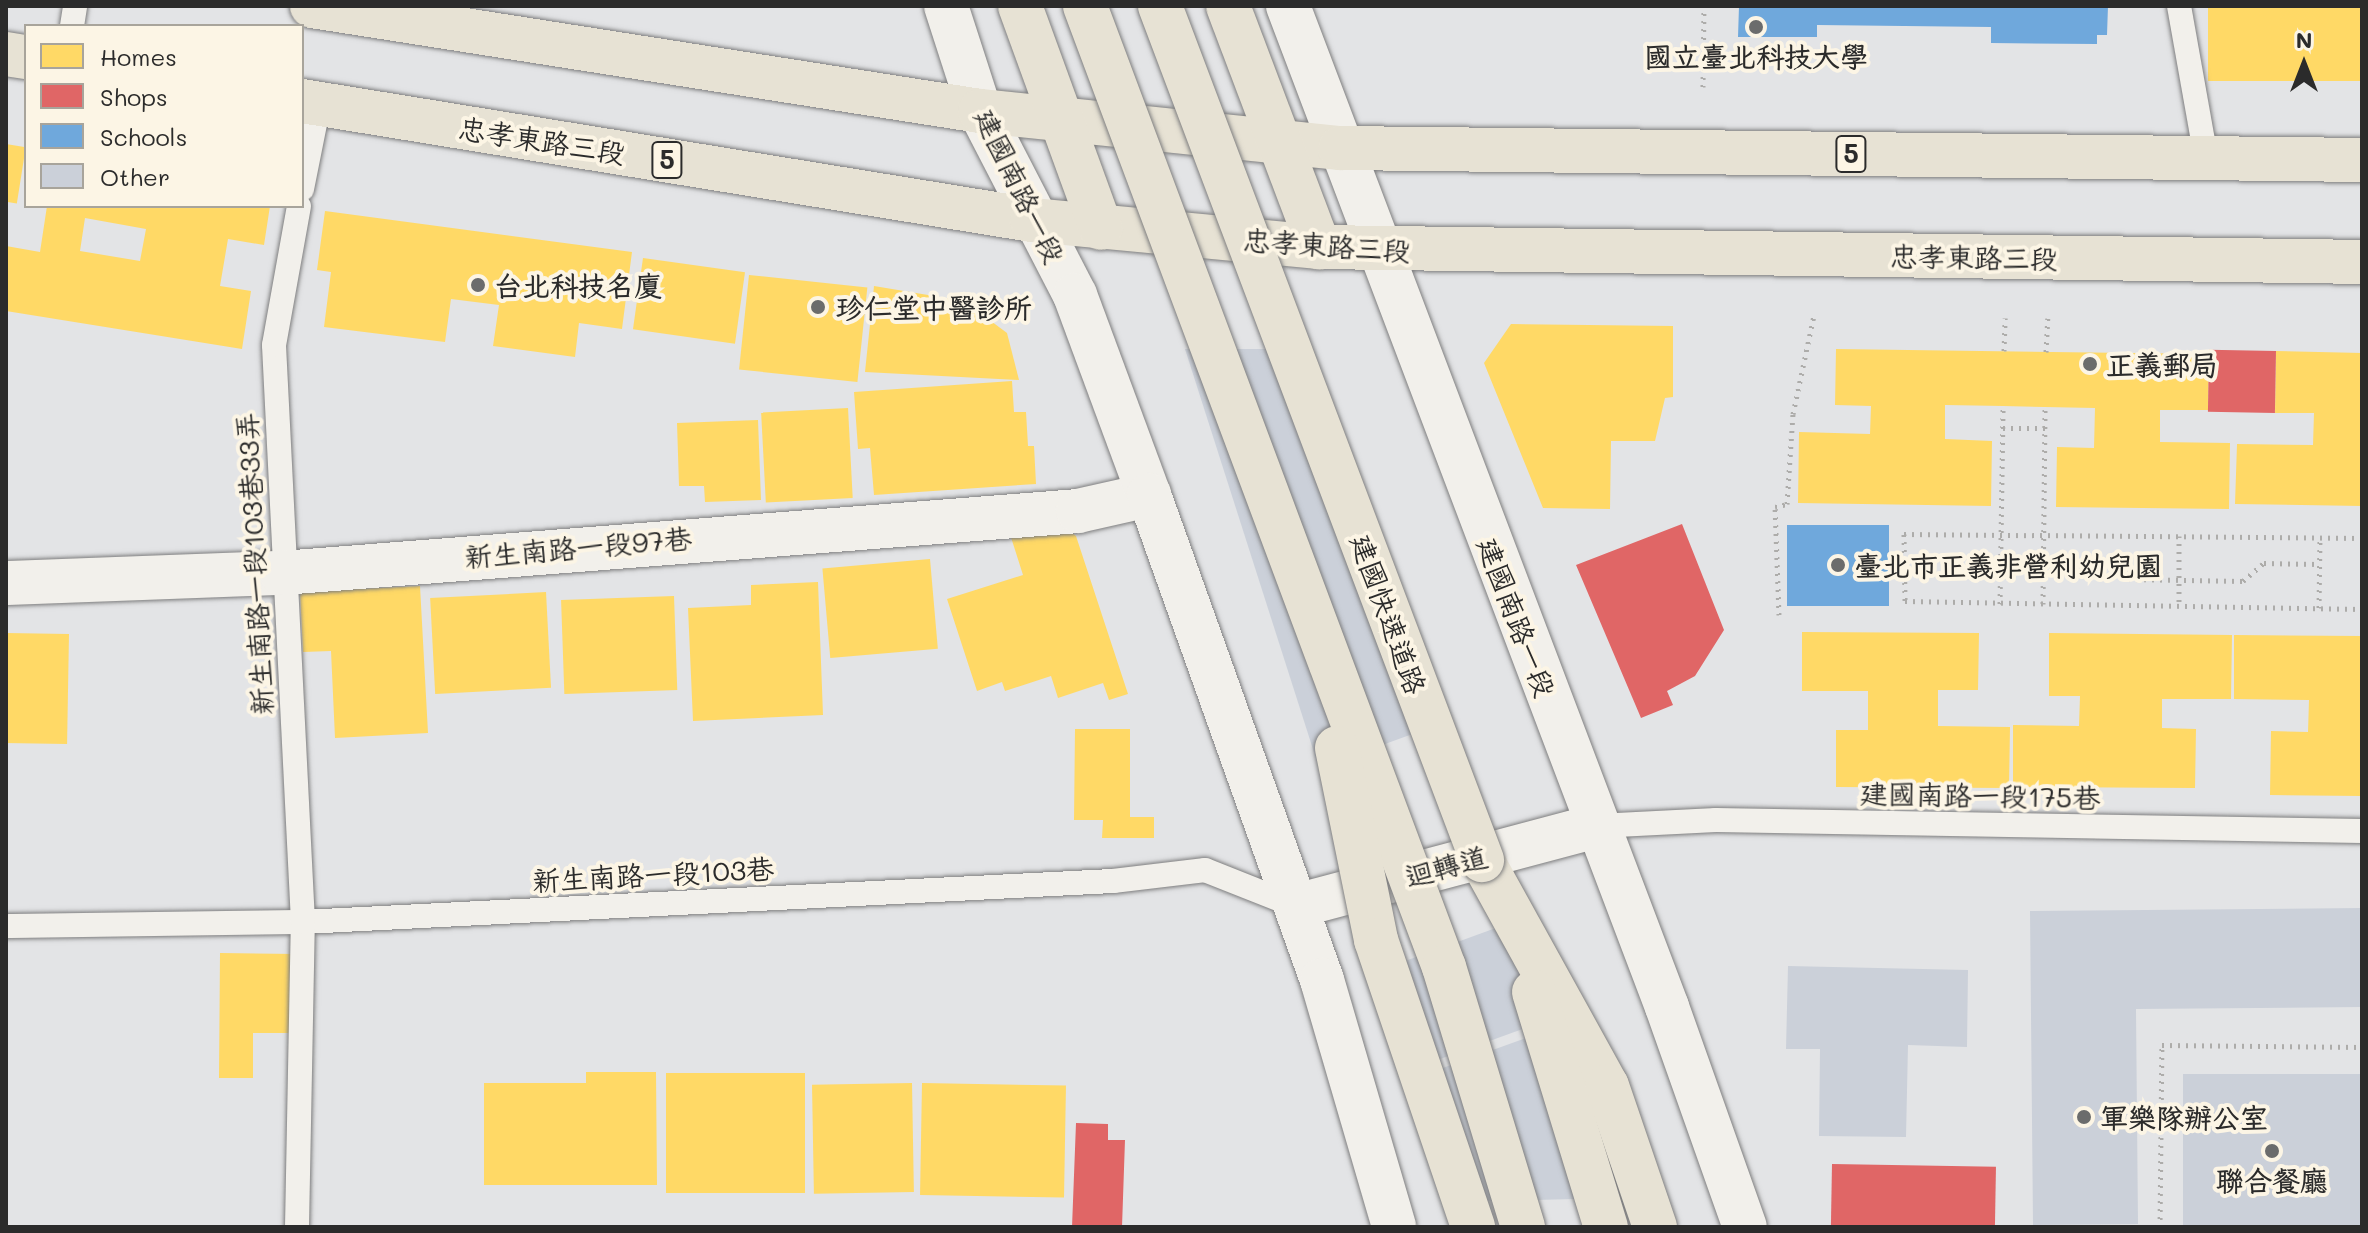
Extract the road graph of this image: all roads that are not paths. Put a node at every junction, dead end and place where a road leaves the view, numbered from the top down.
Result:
1 (312, 6) edge
2 (946, 6) edge
3 (1085, 6) edge
4 (1160, 6) edge
5 (1228, 6) edge
6 (1241, 6) edge
7 (1288, 6) edge
8 (2179, 6) edge
9 (1022, 15) edge
10 (1248, 60) junction
11 (310, 102) edge
12 (980, 111) junction
13 (1064, 120) junction
14 (1280, 143) junction
15 (1340, 148) junction
16 (2206, 158) junction
17 (2362, 160) edge
18 (304, 167) edge
19 (299, 208) edge
20 (1032, 220) junction
21 (1101, 228) junction
22 (1319, 247) junction
23 (1378, 251) junction
24 (2362, 262) edge
25 (1149, 495) junction
26 (282, 573) junction
27 (6, 583) edge
28 (1313, 628) junction
29 (1597, 826) junction
30 (2362, 831) edge
31 (1482, 860) junction
32 (1296, 906) junction
33 (303, 922) junction
34 (6, 926) edge
35 (297, 1227) edge
36 (1394, 1227) edge
37 (1473, 1227) edge
38 (1523, 1227) edge
39 (1606, 1227) edge
40 (1655, 1227) edge
41 (1745, 1227) edge

1 - 12 main road, 5
2 - 12 street, 建國南路一段
3 - 28 main road, bridge
4 - 31 main road, 建國快速道路, bridge
5 - 10 main road
6 - 10 lane
7 - 15 street, 建國南路一段
8 - 16 lane
9 - 13 main road
10 - 14 main road
11 - 18 lane
11 - 20 main road, 忠孝東路三段 / 5
12 - 13 main road, 5
12 - 20 street, 建國南路一段
13 - 14 main road, 5
13 - 21 main road
14 - 15 main road, 5
14 - 22 main road
15 - 16 main road, 5
15 - 23 street, 建國南路一段
16 - 17 main road, 5
19 - 26 lane, 新生南路一段103巷33弄
20 - 21 main road, 忠孝東路三段 / 5
20 - 25 street, 建國南路一段
21 - 22 main road, 忠孝東路三段 / 5
22 - 23 main road, 忠孝東路三段 / 5
23 - 24 main road, 忠孝東路三段 / 5
23 - 29 street, 建國南路一段
25 - 26 street, 新生南路一段97巷
25 - 32 street, 建國南路一段
26 - 27 street, 新生南路一段97巷
26 - 33 lane, 新生南路一段103巷33弄
28 - 37 main road, bridge
28 - 38 main road, bridge
29 - 30 lane, 建國南路一段175巷
29 - 32 street, 迴轉道
29 - 41 street, 建國南路一段
31 - 39 main road, 建國快速道路
31 - 40 main road
32 - 33 lane, 新生南路一段103巷
32 - 36 street, 建國南路一段
33 - 34 lane, 新生南路一段103巷
33 - 35 lane, 新生南路一段103巷33弄

